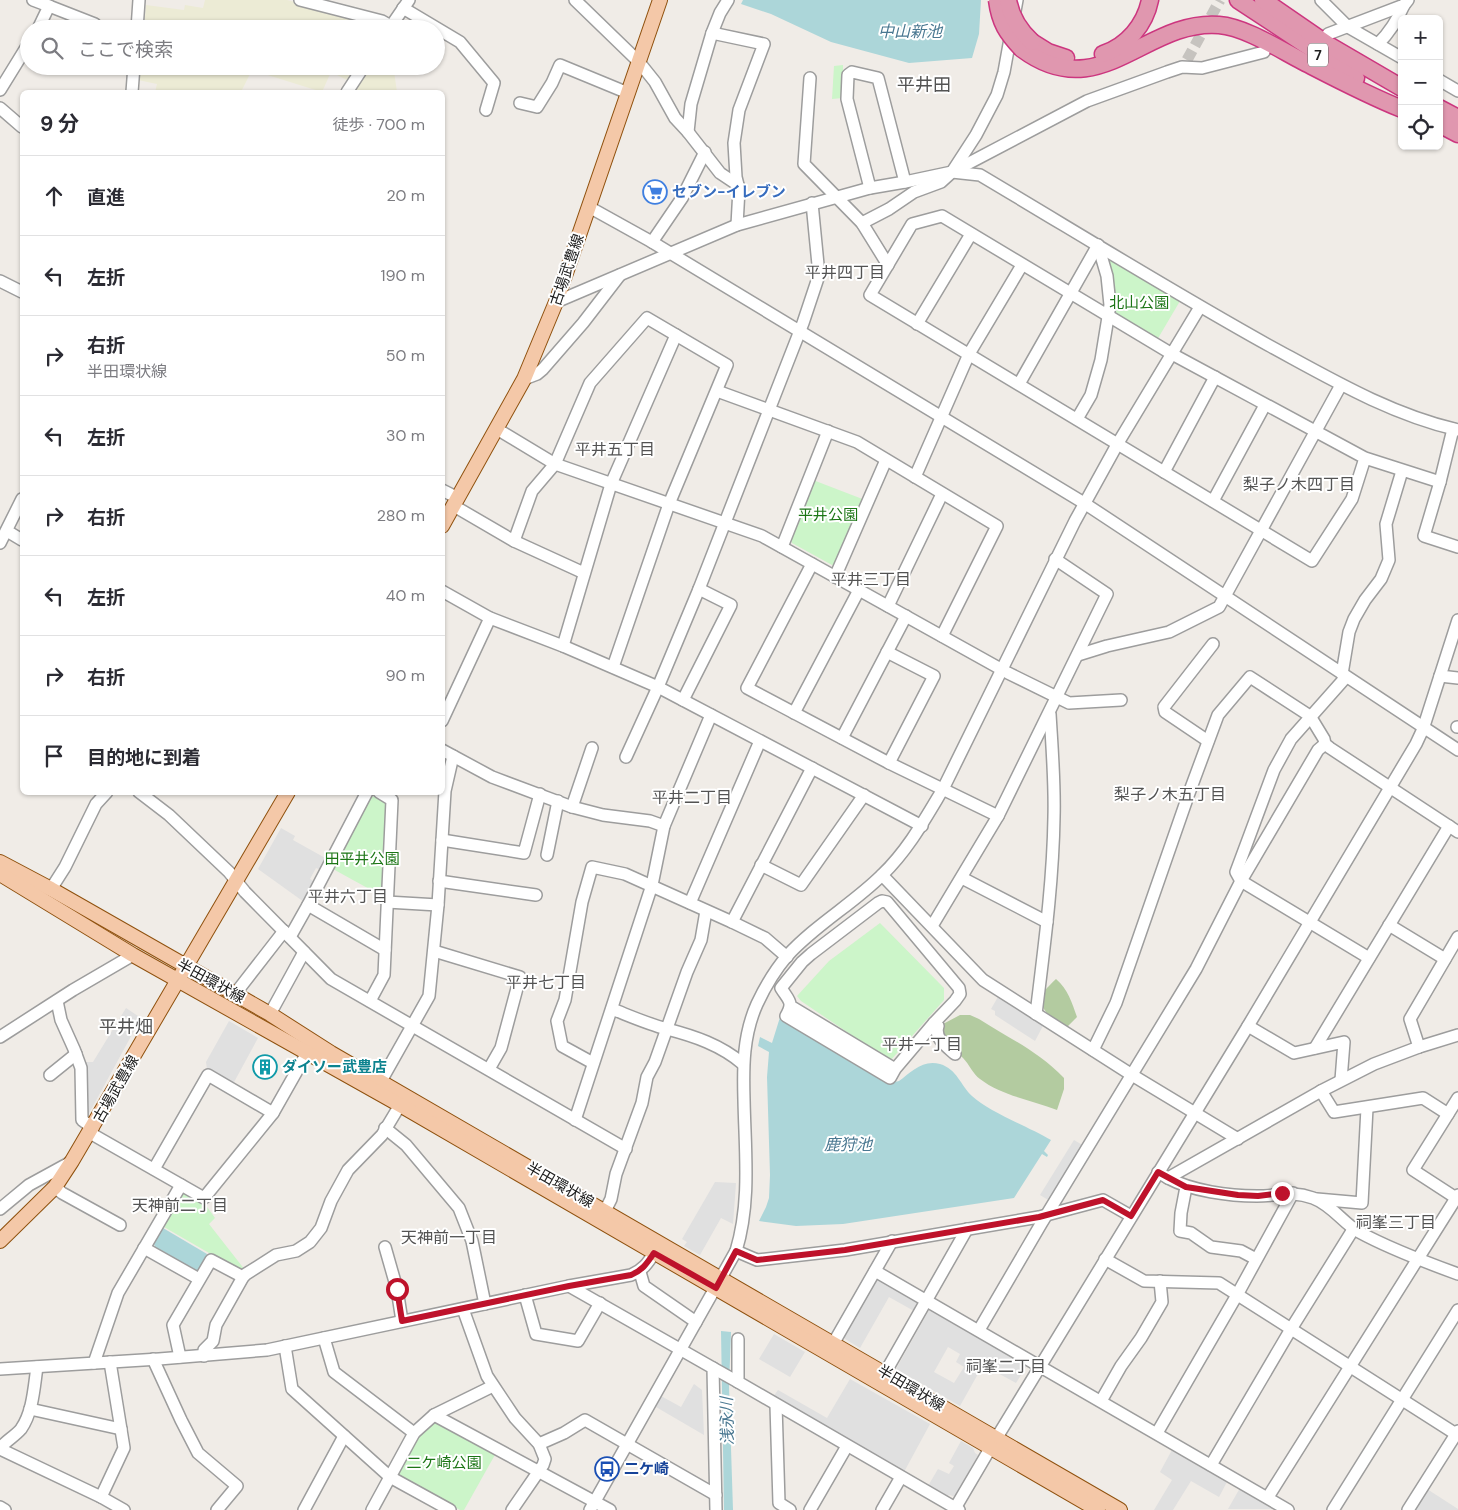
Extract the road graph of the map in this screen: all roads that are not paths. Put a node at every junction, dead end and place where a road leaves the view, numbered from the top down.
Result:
1 (34, 0) edge
2 (139, 0) edge
3 (300, 0) edge
4 (575, 0) edge
5 (660, 0) edge
6 (728, 0) edge
7 (997, 0) edge
8 (1008, 0) edge
9 (1017, 0) edge
10 (1150, 0) edge
11 (1238, 0) edge
12 (1263, 0) edge
13 (1281, 0) edge
14 (1321, 0) edge
15 (1407, 1) edge
16 (406, 4) edge
17 (49, 6) junction
18 (42, 20) edge
19 (85, 20) edge
20 (138, 20) edge
21 (382, 20) edge
22 (395, 20) edge
23 (429, 20) edge
24 (1348, 27) junction
25 (445, 31) edge
26 (712, 34) junction
27 (1328, 34) dead end
28 (1378, 44) junction
29 (1027, 45) junction
30 (1264, 52) dead end
31 (1398, 56) edge
32 (20, 58) edge
33 (639, 62) junction
34 (133, 75) edge
35 (358, 75) edge
36 (810, 78) dead end
37 (1398, 78) edge
38 (1443, 82) edge
39 (1398, 86) edge
40 (0, 90) edge
41 (132, 90) edge
42 (348, 90) edge
43 (1458, 91) edge
44 (628, 93) junction
45 (1398, 102) edge
46 (520, 103) dead end
47 (1398, 107) edge
48 (0, 108) edge
49 (486, 110) dead end
50 (1443, 110) edge
51 (1458, 118) edge
52 (20, 125) edge
53 (1443, 126) edge
54 (688, 132) junction
55 (1458, 134) edge
56 (705, 152) junction
57 (952, 172) junction
58 (905, 182) junction
59 (738, 185) junction
60 (870, 188) junction
61 (837, 196) junction
62 (812, 203) junction
63 (589, 208) junction
64 (862, 222) junction
65 (737, 225) junction
66 (971, 234) junction
67 (652, 242) junction
68 (1098, 244) junction
69 (671, 253) junction
70 (888, 265) junction
71 (1022, 265) junction
72 (620, 274) junction
73 (0, 281) edge
74 (20, 291) edge
75 (1071, 294) junction
76 (556, 302) junction
77 (1200, 307) junction
78 (1108, 316) junction
79 (918, 324) junction
80 (800, 331) junction
81 (676, 335) junction
82 (969, 354) junction
83 (1172, 354) junction
84 (1215, 378) junction
85 (524, 379) junction
86 (1020, 384) junction
87 (1341, 385) junction
88 (717, 391) junction
89 (1265, 405) junction
90 (769, 410) junction
91 (941, 416) junction
92 (1078, 419) junction
93 (497, 429) junction
94 (1455, 430) edge
95 (828, 431) junction
96 (1315, 431) junction
97 (1118, 444) junction
98 (1365, 458) junction
99 (886, 460) junction
100 (555, 464) junction
101 (1402, 471) junction
102 (1164, 472) junction
103 (915, 477) junction
104 (1440, 482) junction
105 (611, 484) junction
106 (445, 493) edge
107 (942, 494) junction
108 (1213, 501) junction
109 (456, 502) junction
110 (20, 503) edge
111 (1084, 503) junction
112 (669, 504) junction
113 (445, 521) edge
114 (726, 523) junction
115 (7, 531) junction
116 (1261, 531) junction
117 (20, 539) edge
118 (514, 541) junction
119 (0, 543) edge
120 (782, 547) junction
121 (1458, 547) edge
122 (1055, 559) junction
123 (812, 564) junction
124 (584, 573) junction
125 (835, 577) junction
126 (699, 589) junction
127 (859, 590) junction
128 (445, 593) edge
129 (1226, 595) junction
130 (888, 606) junction
131 (906, 616) junction
132 (490, 618) junction
133 (1458, 620) edge
134 (942, 636) junction
135 (1213, 644) dead end
136 (563, 646) junction
137 (887, 652) junction
138 (1078, 655) junction
139 (613, 667) junction
140 (1002, 669) junction
141 (1344, 676) junction
142 (1440, 676) junction
143 (1458, 678) edge
144 (658, 687) junction
145 (1057, 697) junction
146 (682, 700) junction
147 (1121, 700) dead end
148 (1050, 712) junction
149 (794, 713) junction
150 (445, 715) edge
151 (712, 715) junction
152 (1310, 716) junction
153 (1423, 729) junction
154 (842, 738) junction
155 (760, 741) junction
156 (1208, 741) junction
157 (1324, 744) junction
158 (592, 748) dead end
159 (1458, 750) edge
160 (448, 753) edge
161 (626, 757) dead end
162 (889, 763) junction
163 (812, 768) junction
164 (1390, 787) junction
165 (943, 789) junction
166 (540, 794) junction
167 (105, 795) edge
168 (143, 795) edge
169 (286, 795) edge
170 (366, 795) edge
171 (384, 795) edge
172 (864, 795) junction
173 (558, 801) junction
174 (572, 807) junction
175 (998, 816) junction
176 (664, 826) junction
177 (922, 826) junction
178 (1453, 829) edge
179 (442, 840) junction
180 (548, 856) dead end
181 (0, 862) edge
182 (761, 865) junction
183 (0, 874) edge
184 (882, 875) junction
185 (962, 878) junction
186 (439, 881) junction
187 (1241, 881) junction
188 (237, 882) junction
189 (652, 885) junction
190 (51, 889) junction
191 (536, 895) dead end
192 (387, 902) junction
193 (690, 903) junction
194 (438, 905) junction
195 (308, 906) junction
196 (706, 911) junction
197 (732, 922) junction
198 (1047, 922) junction
199 (1309, 922) junction
200 (1389, 925) junction
201 (932, 926) junction
202 (287, 934) junction
203 (1458, 937) edge
204 (385, 950) junction
205 (304, 952) junction
206 (434, 952) junction
207 (133, 955) junction
208 (787, 957) junction
209 (1369, 958) junction
210 (1445, 959) junction
211 (186, 967) junction
212 (179, 981) junction
213 (236, 994) junction
214 (370, 1000) junction
215 (56, 1002) junction
216 (612, 1009) junction
217 (270, 1014) junction
218 (1036, 1014) junction
219 (934, 1023) junction
220 (413, 1026) junction
221 (1248, 1026) junction
222 (667, 1029) junction
223 (1458, 1035) edge
224 (0, 1037) edge
225 (1419, 1046) junction
226 (1315, 1048) junction
227 (1093, 1050) junction
228 (307, 1053) junction
229 (76, 1054) junction
230 (955, 1054) dead end
231 (593, 1063) junction
232 (743, 1064) junction
233 (489, 1070) junction
234 (50, 1075) dead end
235 (1132, 1076) junction
236 (1341, 1080) junction
237 (381, 1081) junction
238 (1321, 1091) junction
239 (1458, 1098) edge
240 (400, 1105) junction
241 (1367, 1108) junction
242 (273, 1113) junction
243 (1194, 1113) junction
244 (1448, 1114) junction
245 (576, 1120) junction
246 (385, 1128) junction
247 (91, 1131) junction
248 (1238, 1138) junction
249 (626, 1149) junction
250 (72, 1161) junction
251 (154, 1169) junction
252 (1163, 1175) junction
253 (181, 1185) junction
254 (55, 1187) junction
255 (1186, 1187) junction
256 (1292, 1193) junction
257 (1457, 1196) edge
258 (1315, 1198) junction
259 (0, 1210) edge
260 (605, 1211) junction
261 (1046, 1215) junction
262 (1131, 1216) junction
263 (120, 1225) dead end
264 (1354, 1228) junction
265 (967, 1229) junction
266 (0, 1241) edge
267 (892, 1241) junction
268 (386, 1247) dead end
269 (144, 1248) junction
270 (736, 1251) junction
271 (654, 1253) junction
272 (1105, 1259) junction
273 (1256, 1259) junction
274 (1417, 1259) junction
275 (875, 1271) junction
276 (640, 1272) junction
277 (1458, 1274) edge
278 (243, 1278) junction
279 (199, 1279) junction
280 (1160, 1281) junction
281 (719, 1283) junction
282 (569, 1286) junction
283 (525, 1295) junction
284 (1237, 1295) junction
285 (928, 1300) junction
286 (600, 1303) junction
287 (485, 1304) junction
288 (463, 1309) junction
289 (1458, 1310) edge
290 (402, 1321) junction
291 (696, 1322) junction
292 (1291, 1329) junction
293 (979, 1330) junction
294 (324, 1338) junction
295 (738, 1339) dead end
296 (833, 1344) junction
297 (284, 1346) junction
298 (680, 1350) junction
299 (204, 1356) junction
300 (180, 1357) junction
301 (154, 1360) junction
302 (110, 1362) junction
303 (94, 1363) junction
304 (1040, 1366) junction
305 (1350, 1366) junction
306 (37, 1367) junction
307 (713, 1368) junction
308 (0, 1369) edge
309 (885, 1373) junction
310 (738, 1382) junction
311 (493, 1386) junction
312 (1402, 1400) junction
313 (1101, 1401) junction
314 (776, 1405) junction
315 (30, 1409) junction
316 (434, 1415) junction
317 (121, 1429) junction
318 (414, 1433) junction
319 (1157, 1433) junction
320 (1457, 1433) edge
321 (344, 1436) junction
322 (994, 1443) junction
323 (539, 1444) junction
324 (627, 1444) junction
325 (847, 1446) junction
326 (0, 1449) edge
327 (1211, 1465) junction
328 (539, 1471) junction
329 (390, 1477) junction
330 (901, 1477) junction
331 (716, 1495) junction
332 (101, 1497) junction
333 (1268, 1497) junction
334 (592, 1506) edge
335 (0, 1507) edge
336 (444, 1509) edge
337 (956, 1509) edge
338 (4, 1510) edge
339 (124, 1510) edge
340 (217, 1510) edge
341 (304, 1510) edge
342 (372, 1510) edge
343 (512, 1510) edge
344 (610, 1510) edge
345 (716, 1510) edge
346 (790, 1510) edge
347 (810, 1510) edge
348 (882, 1510) edge
349 (1098, 1510) edge
350 (1120, 1510) edge
351 (1288, 1510) edge
352 (1334, 1510) edge
353 (1408, 1510) edge

1 - 17 street
2 - 20 street
3 - 21 street
4 - 33 street
5 - 33 main road, 古場武豊線
6 - 26 street
7 - 29 highway, bridge
8 - 29 highway, bridge
9 - 57 street
10 - 29 highway
11 - 45 highway, 7
12 - 39 highway, 7
13 - 37 highway
14 - 24 street
15 - 24 street
15 - 28 street
16 - 22 street
16 - 23 street
17 - 18 street
17 - 19 street
24 - 27 street
24 - 28 street
25 - 49 street
26 - 54 street
26 - 59 street
28 - 31 street
29 - 47 highway
30 - 57 street
32 - 40 street
33 - 44 main road, 古場武豊線
33 - 54 street
34 - 41 street
35 - 42 street
36 - 61 street
38 - 43 street
44 - 46 street
44 - 63 main road, 古場武豊線
48 - 52 street
50 - 51 highway
53 - 55 highway
54 - 56 street
56 - 59 street
56 - 67 street
57 - 58 street
57 - 64 street
57 - 68 street
58 - 60 street
58 - 60 street
59 - 65 street
60 - 61 street
61 - 62 street
61 - 64 street
62 - 65 street
62 - 80 street
63 - 67 street
63 - 76 main road, 古場武豊線
64 - 70 street
65 - 69 street
66 - 70 street
66 - 71 street
66 - 79 street
67 - 69 street
68 - 75 street
68 - 77 street
68 - 78 street
69 - 72 street
69 - 80 street
70 - 79 street
71 - 75 street
71 - 82 street
72 - 76 street
72 - 85 street
73 - 74 street
75 - 78 street
75 - 86 street
76 - 85 main road, 古場武豊線
77 - 83 street
77 - 87 street
78 - 83 street
78 - 92 street
79 - 82 street
80 - 90 street
80 - 91 street
81 - 88 street
81 - 100 street
81 - 105 street
82 - 86 street
82 - 91 street
83 - 84 street
83 - 97 street
84 - 89 street
84 - 102 street
85 - 93 main road, 古場武豊線
86 - 92 street
87 - 94 street
87 - 96 street
88 - 90 street
88 - 112 street
89 - 96 street
89 - 108 street
90 - 95 street
90 - 114 street
91 - 103 street
91 - 111 street
92 - 97 street
93 - 100 street
93 - 109 main road, 古場武豊線
94 - 104 street
95 - 99 street
95 - 120 street
96 - 98 street
96 - 116 street
97 - 102 street
97 - 111 street
98 - 101 street
98 - 116 street
99 - 103 street
99 - 125 street
100 - 105 street
100 - 118 street
101 - 104 street
101 - 141 street
102 - 108 street
103 - 107 street
104 - 121 street
105 - 112 street
105 - 124 street
106 - 109 street
107 - 130 street
107 - 134 street
108 - 116 street
109 - 113 main road, 古場武豊線
109 - 118 street
110 - 115 street
111 - 122 street
111 - 129 street
112 - 114 street
112 - 139 street
114 - 120 street
114 - 126 street
115 - 117 street
115 - 119 street
116 - 129 street
118 - 124 street
120 - 123 street
122 - 138 street
122 - 140 street
123 - 125 street
123 - 149 street
124 - 136 street
125 - 127 street
126 - 144 street
126 - 146 street
127 - 130 street
127 - 149 street
128 - 132 street
129 - 138 street
129 - 141 street
130 - 131 street
131 - 134 street
131 - 137 street
132 - 136 street
132 - 150 street
133 - 142 street
134 - 140 street
135 - 156 street
136 - 139 street
137 - 154 street
137 - 162 street
138 - 145 street
139 - 144 street
140 - 145 street
140 - 165 street
141 - 152 street
141 - 153 street
142 - 143 street
142 - 153 street
144 - 146 street
144 - 161 street
145 - 147 street
145 - 148 street
146 - 151 street
148 - 175 street
148 - 198 street
149 - 154 street
151 - 155 street
151 - 176 street
152 - 156 street
152 - 157 street
152 - 187 street
153 - 159 street
153 - 164 street
154 - 162 street
155 - 163 street
155 - 193 street
156 - 227 street
157 - 164 street
157 - 187 street
158 - 174 street
160 - 166 street
160 - 179 street
162 - 165 street
163 - 172 street
163 - 182 street
164 - 178 street
164 - 199 street
165 - 175 street
165 - 177 street
166 - 173 street
166 - 179 street
167 - 190 street
168 - 188 street
169 - 188 main road, 古場武豊線
170 - 195 street
171 - 192 street
172 - 177 street
172 - 182 street
173 - 174 street
173 - 180 street
174 - 176 street
175 - 185 street
176 - 189 street
177 - 184 street
178 - 200 street
179 - 186 street
181 - 190 main road, 半田環状線
182 - 197 street
183 - 207 main road, 半田環状線
184 - 201 street
184 - 208 street
185 - 198 street
185 - 201 street
186 - 191 street
186 - 194 street
187 - 199 street
187 - 235 street
188 - 202 street
188 - 211 main road, 古場武豊線
189 - 193 street
189 - 216 street
189 - 231 street
190 - 211 main road, 半田環状線
192 - 194 street
192 - 204 street
193 - 196 street
194 - 206 street
195 - 202 street
195 - 204 street
196 - 197 street
196 - 222 street
197 - 208 street
198 - 218 street
199 - 209 street
199 - 221 street
200 - 209 street
200 - 210 street
201 - 218 street
202 - 205 street
202 - 213 street
203 - 210 street
204 - 214 street
205 - 214 street
205 - 217 street
206 - 220 street
206 - 233 street
207 - 212 main road, 半田環状線
207 - 215 street
208 - 232 street
209 - 226 street
210 - 225 street
211 - 212 main road, 古場武豊線
211 - 213 main road, 半田環状線
212 - 228 main road, 半田環状線
212 - 247 main road, 古場武豊線
213 - 217 main road, 半田環状線
214 - 220 street
215 - 224 street
215 - 229 street
216 - 222 street
216 - 231 street
217 - 237 main road, 半田環状線
218 - 227 street
219 - 219 street
219 - 230 street
220 - 233 street
220 - 237 street
221 - 226 street
221 - 243 street
222 - 232 street
222 - 249 street
223 - 225 street
225 - 236 street
226 - 236 street
227 - 235 street
228 - 240 main road, 半田環状線
228 - 242 street
229 - 234 street
229 - 247 street
231 - 245 street
232 - 270 street
233 - 245 street
235 - 243 street
235 - 261 street
236 - 238 street
237 - 260 main road, 半田環状線
238 - 241 street
238 - 248 street
239 - 244 street
240 - 246 street
240 - 271 main road, 半田環状線
241 - 244 street
241 - 258 street
242 - 251 street
242 - 253 street
243 - 248 street
243 - 252 street
244 - 257 street
245 - 249 street
246 - 278 street
246 - 287 street
247 - 250 main road, 古場武豊線
247 - 251 street
248 - 252 street
249 - 260 street
250 - 254 main road, 古場武豊線
250 - 259 street
251 - 253 street
252 - 255 street
252 - 262 street
253 - 269 street
254 - 263 street
254 - 266 main road, 古場武豊線
255 - 256 street
255 - 273 street
256 - 258 street
256 - 273 street
257 - 274 street
258 - 264 street
260 - 281 main road, 半田環状線
261 - 262 street
261 - 265 street
261 - 293 street
262 - 272 street
264 - 274 street
264 - 292 street
265 - 267 street
265 - 285 street
267 - 270 street
267 - 275 street
268 - 290 street
269 - 279 street
269 - 303 street
270 - 281 street
271 - 276 street
271 - 281 main road, 半田環状線
272 - 280 street
272 - 304 street
273 - 284 street
274 - 277 street
274 - 305 street
275 - 285 street
275 - 296 street
276 - 282 street
276 - 291 street
278 - 279 street
278 - 299 street
279 - 300 street
280 - 284 street
280 - 313 street
281 - 291 street
281 - 296 main road, 半田環状線
281 - 322 main road, 半田環状線
282 - 283 street
282 - 286 street
283 - 286 street
283 - 287 street
284 - 292 street
284 - 319 street
285 - 293 street
285 - 309 street
286 - 298 street
287 - 288 street
288 - 290 street
288 - 311 street
289 - 312 street
290 - 294 street
291 - 298 street
292 - 305 street
292 - 327 street
293 - 304 street
294 - 297 street
294 - 318 street
295 - 310 street
296 - 309 main road, 半田環状線
297 - 299 street
297 - 321 street
298 - 307 street
298 - 324 street
299 - 300 street
300 - 301 street
301 - 302 street
301 - 340 street
302 - 303 street
302 - 317 street
303 - 306 street
304 - 313 street
304 - 322 street
305 - 312 street
305 - 333 street
306 - 308 street
306 - 315 street
307 - 310 street
307 - 331 street
309 - 322 main road, 半田環状線
310 - 314 street
311 - 316 street
311 - 323 street
312 - 320 street
312 - 352 street
313 - 319 street
314 - 325 street
314 - 346 street
315 - 317 street
315 - 326 street
316 - 318 street
316 - 328 street
317 - 332 street
318 - 329 street
319 - 327 street
320 - 353 street
321 - 329 street
321 - 341 street
322 - 337 street
322 - 349 main road, 半田環状線
322 - 350 main road, 半田環状線
323 - 324 street
323 - 328 street
324 - 331 street
324 - 334 street
325 - 330 street
325 - 347 street
326 - 332 street
327 - 333 street
328 - 334 street
328 - 343 street
329 - 336 street
329 - 342 street
330 - 337 street
330 - 348 street
331 - 345 street
332 - 339 street
333 - 351 street
334 - 344 street
335 - 338 street

